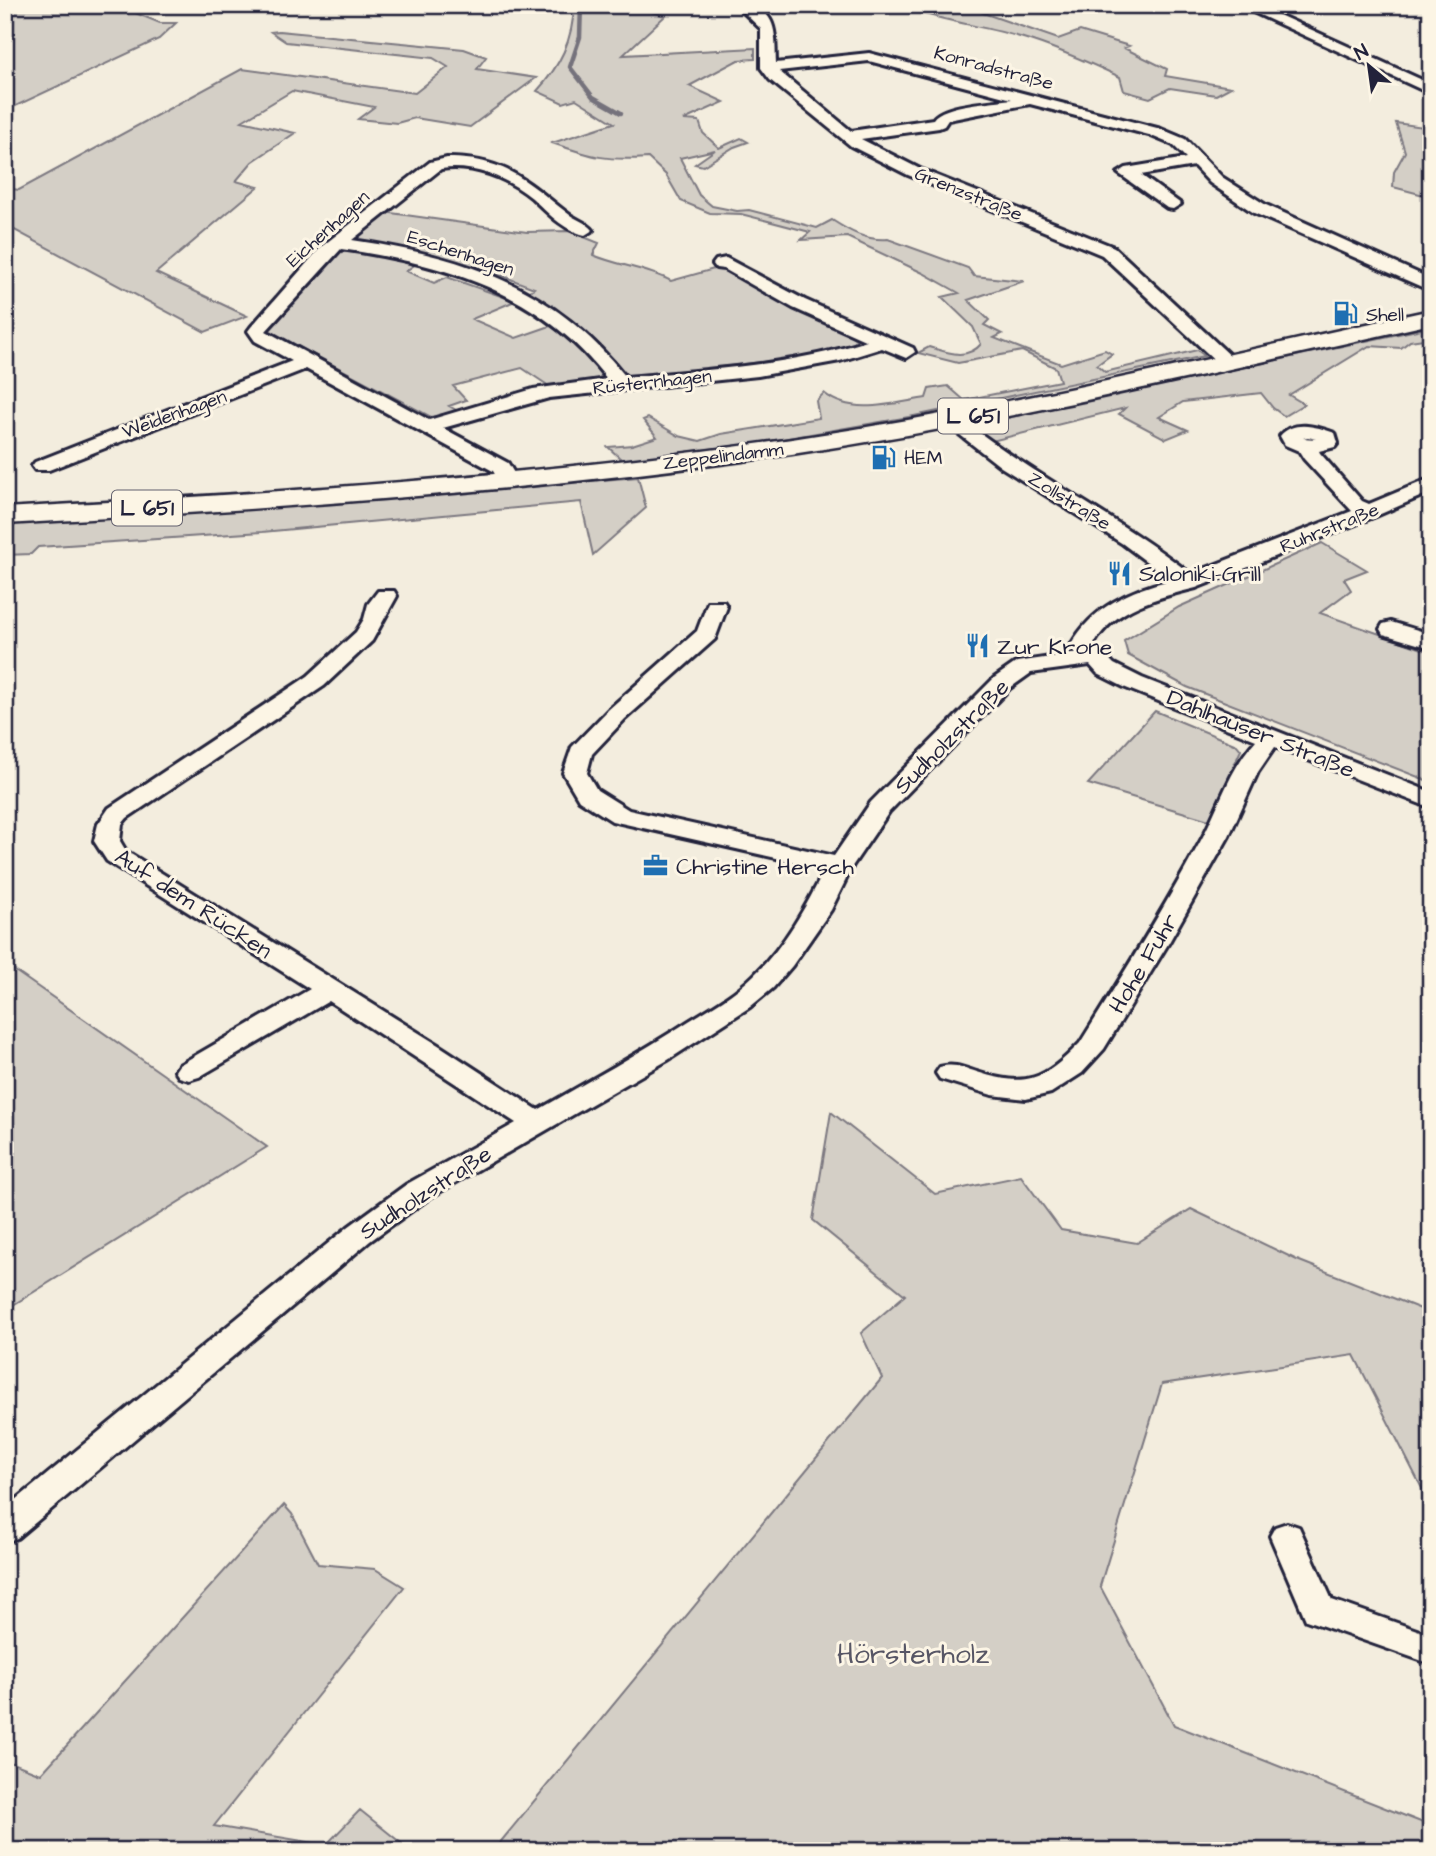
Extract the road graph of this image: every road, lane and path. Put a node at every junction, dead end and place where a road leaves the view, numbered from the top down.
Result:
1 (743, 5) edge
2 (1245, 5) edge
3 (768, 68) junction
4 (1431, 90) edge
5 (1037, 100) junction
6 (847, 136) junction
7 (1198, 161) junction
8 (1173, 204) dead end
9 (585, 230) dead end
10 (337, 243) junction
11 (722, 264) dead end
12 (1431, 286) edge
13 (1431, 317) edge
14 (880, 343) junction
15 (906, 352) dead end
16 (306, 362) junction
17 (1228, 362) junction
18 (621, 384) junction
19 (951, 420) junction
20 (426, 426) junction
21 (1308, 447) dead end
22 (42, 466) dead end
23 (508, 480) junction
24 (1431, 484) edge
25 (1369, 512) junction
26 (5, 516) edge
27 (1188, 583) junction
28 (386, 596) dead end
29 (716, 607) dead end
30 (1391, 629) dead end
31 (1431, 641) edge
32 (1095, 658) junction
33 (1270, 738) junction
34 (1431, 801) edge
35 (840, 865) junction
36 (328, 990) junction
37 (189, 1072) dead end
38 (950, 1073) dead end
39 (535, 1122) junction
40 (5, 1529) edge
41 (1287, 1536) dead end
42 (1431, 1650) edge

1 - 3 street
2 - 4 street
3 - 5 street, Konradstraße
3 - 6 street, Grenzstraße
5 - 6 street
5 - 7 street, Konradstraße
6 - 17 street, Grenzstraße
7 - 8 street
7 - 12 street, Konradstraße
9 - 10 street, Eichenhagen
10 - 16 street, Eichenhagen
10 - 18 street, Eschenhagen
11 - 14 street
13 - 17 main road, Zeppelindamm / L 651
14 - 15 street
14 - 18 street, Rüsternhagen
16 - 20 street
16 - 22 street, Weidenhagen
17 - 19 main road, Zeppelindamm / L 651
18 - 20 street, Rüsternhagen
19 - 23 main road, Zeppelindamm / L 651
19 - 27 street, Zollstraße
20 - 23 street
21 - 25 street
23 - 26 main road, Zeppelindamm / L 651
24 - 25 street, Ruhrstraße
25 - 27 street, Ruhrstraße
27 - 32 street, Ruhrstraße
28 - 36 street, Auf dem Rücken
29 - 35 street
30 - 31 street
32 - 33 street, Dahlhauser Straße
32 - 35 street, Sudholzstraße
33 - 34 street, Dahlhauser Straße
33 - 38 street, Hohe Fuhr
35 - 39 street, Sudholzstraße
36 - 37 street
36 - 39 street, Auf dem Rücken
39 - 40 street, Sudholzstraße
41 - 42 street

